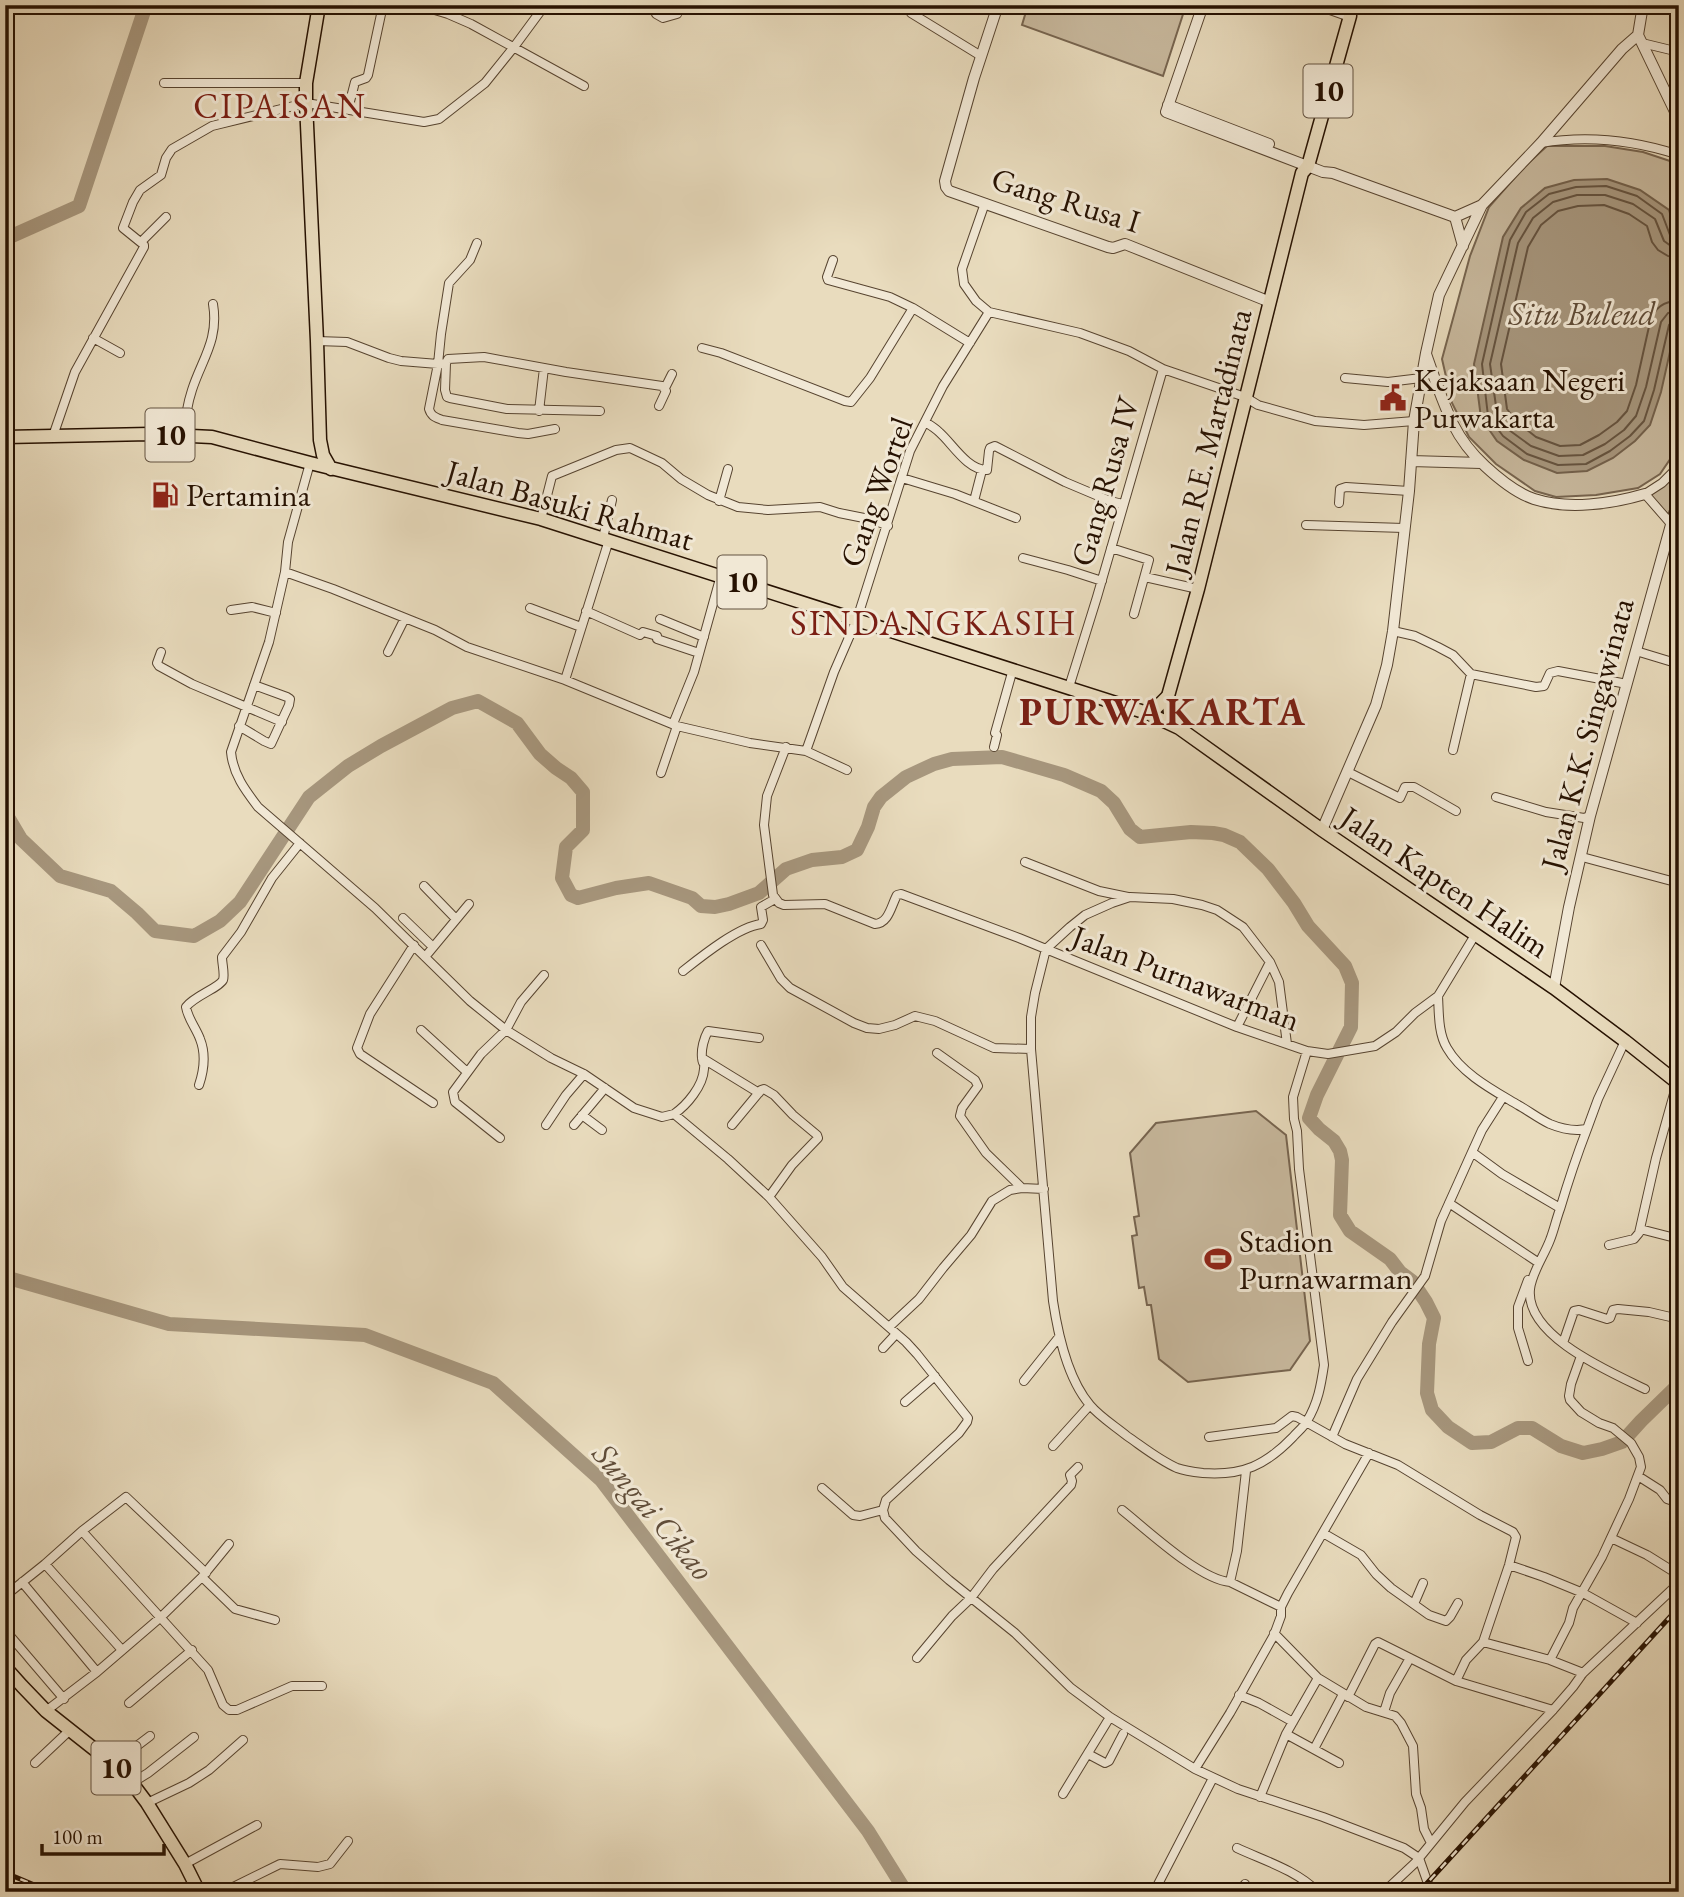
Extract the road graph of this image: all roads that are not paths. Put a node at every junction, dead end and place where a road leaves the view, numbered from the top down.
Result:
1 (319, 5) edge
2 (383, 5) edge
3 (418, 5) edge
4 (545, 5) edge
5 (652, 5) edge
6 (998, 5) edge
7 (1203, 5) edge
8 (1319, 5) edge
9 (1643, 5) edge
10 (1347, 10) edge
11 (911, 13) dead end
12 (677, 14) dead end
13 (1640, 39) junction
14 (514, 47) junction
15 (1679, 52) edge
16 (981, 56) junction
17 (164, 83) dead end
18 (306, 83) junction
19 (584, 86) dead end
20 (306, 103) junction
21 (348, 109) junction
22 (1679, 120) edge
23 (1541, 143) junction
24 (1679, 155) edge
25 (1304, 164) junction
26 (985, 203) junction
27 (1482, 205) junction
28 (166, 217) dead end
29 (1455, 217) junction
30 (141, 242) junction
31 (477, 243) dead end
32 (1463, 246) junction
33 (833, 260) dead end
34 (1270, 302) junction
35 (213, 304) dead end
36 (913, 308) junction
37 (989, 312) junction
38 (93, 338) junction
39 (317, 341) junction
40 (970, 343) junction
41 (702, 348) dead end
42 (120, 353) dead end
43 (1426, 353) junction
44 (442, 363) junction
45 (544, 368) junction
46 (1163, 369) junction
47 (672, 374) dead end
48 (1345, 378) dead end
49 (1421, 379) junction
50 (665, 388) junction
51 (1245, 397) junction
52 (659, 406) dead end
53 (539, 411) junction
54 (600, 411) dead end
55 (1414, 421) junction
56 (925, 422) junction
57 (555, 429) dead end
58 (184, 435) junction
59 (53, 436) junction
60 (5, 437) edge
61 (320, 440) junction
62 (1411, 461) junction
63 (305, 462) junction
64 (1481, 463) junction
65 (1679, 466) edge
66 (331, 469) junction
67 (728, 469) dead end
68 (982, 470) junction
69 (902, 478) junction
70 (1409, 491) junction
71 (1645, 494) junction
72 (1678, 499) edge
73 (612, 500) dead end
74 (719, 501) junction
75 (974, 501) junction
76 (1339, 503) dead end
77 (1124, 504) junction
78 (1016, 518) dead end
79 (541, 519) junction
80 (1306, 525) dead end
81 (1672, 525) junction
82 (888, 526) junction
83 (1404, 528) junction
84 (606, 539) junction
85 (1111, 548) junction
86 (1023, 558) dead end
87 (285, 572) junction
88 (721, 575) junction
89 (1144, 577) junction
90 (1102, 581) junction
91 (1198, 589) junction
92 (530, 608) dead end
93 (232, 610) dead end
94 (586, 611) junction
95 (276, 613) junction
96 (1134, 614) dead end
97 (405, 618) junction
98 (660, 619) dead end
99 (857, 620) junction
100 (581, 627) junction
101 (1393, 631) junction
102 (704, 637) junction
103 (1636, 651) junction
104 (161, 652) dead end
105 (388, 652) dead end
106 (699, 653) junction
107 (1679, 664) edge
108 (1013, 669) junction
109 (1471, 674) junction
110 (565, 680) junction
111 (1627, 684) junction
112 (254, 685) junction
113 (1069, 687) junction
114 (1168, 696) junction
115 (246, 707) junction
116 (1147, 713) junction
117 (282, 722) junction
118 (675, 725) junction
119 (239, 726) junction
120 (1180, 728) junction
121 (786, 747) junction
122 (994, 747) dead end
123 (1453, 750) dead end
124 (806, 751) junction
125 (847, 770) dead end
126 (1349, 772) junction
127 (661, 773) dead end
128 (1496, 797) dead end
129 (1456, 811) dead end
130 (1590, 816) junction
131 (1322, 830) junction
132 (296, 840) junction
133 (1581, 857) junction
134 (1025, 862) dead end
135 (1679, 883) edge
136 (424, 886) dead end
137 (1130, 897) junction
138 (775, 899) junction
139 (469, 904) dead end
140 (403, 918) dead end
141 (456, 919) junction
142 (1475, 935) junction
143 (414, 945) junction
144 (761, 945) dead end
145 (433, 947) junction
146 (1046, 949) junction
147 (425, 957) junction
148 (1270, 962) junction
149 (683, 971) dead end
150 (544, 975) dead end
151 (1554, 988) junction
152 (1438, 996) junction
153 (1237, 1027) junction
154 (421, 1030) dead end
155 (506, 1030) junction
156 (759, 1038) dead end
157 (1625, 1041) junction
158 (1287, 1044) junction
159 (1031, 1048) junction
160 (1307, 1051) junction
161 (937, 1053) dead end
162 (702, 1058) junction
163 (467, 1072) junction
164 (584, 1074) junction
165 (1678, 1083) edge
166 (199, 1085) dead end
167 (605, 1088) junction
168 (759, 1093) junction
169 (1503, 1097) junction
170 (433, 1103) dead end
171 (674, 1114) junction
172 (582, 1115) junction
173 (546, 1125) dead end
174 (574, 1125) dead end
175 (732, 1125) dead end
176 (1587, 1129) junction
177 (602, 1130) dead end
178 (500, 1138) dead end
179 (1472, 1152) junction
180 (1022, 1188) junction
181 (1044, 1189) junction
182 (769, 1197) junction
183 (1449, 1203) junction
184 (1560, 1208) junction
185 (1640, 1229) junction
186 (1679, 1239) edge
187 (1609, 1245) dead end
188 (1537, 1262) junction
189 (1679, 1319) edge
190 (889, 1326) junction
191 (896, 1334) junction
192 (1059, 1337) junction
193 (1563, 1343) junction
194 (883, 1348) dead end
195 (1581, 1356) junction
196 (1528, 1361) dead end
197 (935, 1376) junction
198 (1024, 1381) dead end
199 (1644, 1389) dead end
200 (905, 1402) dead end
201 (1090, 1405) junction
202 (1306, 1423) junction
203 (1209, 1437) dead end
204 (1332, 1437) junction
205 (1053, 1446) dead end
206 (1369, 1453) junction
207 (1078, 1466) dead end
208 (1245, 1471) junction
209 (1638, 1476) junction
210 (822, 1488) dead end
211 (1679, 1503) edge
212 (883, 1510) junction
213 (1122, 1510) dead end
214 (82, 1531) junction
215 (1323, 1533) junction
216 (1611, 1538) junction
217 (229, 1544) dead end
218 (45, 1564) junction
219 (1509, 1565) junction
220 (204, 1575) junction
221 (1679, 1575) edge
222 (23, 1582) junction
223 (1230, 1582) junction
224 (1423, 1583) dead end
225 (1679, 1583) edge
226 (1583, 1593) junction
227 (5, 1596) edge
228 (971, 1598) junction
229 (1458, 1603) dead end
230 (1414, 1604) junction
231 (1281, 1608) junction
232 (162, 1617) junction
233 (275, 1620) dead end
234 (1637, 1623) junction
235 (5, 1630) edge
236 (1274, 1633) junction
237 (1483, 1643) junction
238 (122, 1650) junction
239 (192, 1650) junction
240 (918, 1658) dead end
241 (1410, 1658) junction
242 (1550, 1660) junction
243 (5, 1667) edge
244 (97, 1672) junction
245 (1583, 1673) junction
246 (1318, 1678) junction
247 (1456, 1681) junction
248 (322, 1686) dead end
249 (1239, 1695) junction
250 (1345, 1696) junction
251 (64, 1699) junction
252 (129, 1703) dead end
253 (1553, 1710) junction
254 (46, 1711) junction
255 (1384, 1712) junction
256 (1110, 1717) junction
257 (1293, 1722) junction
258 (70, 1730) junction
259 (1123, 1734) dead end
260 (1286, 1734) junction
261 (150, 1737) dead end
262 (194, 1737) dead end
263 (243, 1740) dead end
264 (1314, 1749) junction
265 (1087, 1754) junction
266 (35, 1763) dead end
267 (1339, 1763) dead end
268 (113, 1764) junction
269 (1195, 1769) junction
270 (1213, 1778) junction
271 (132, 1783) junction
272 (1063, 1794) dead end
273 (1260, 1797) junction
274 (147, 1803) junction
275 (257, 1825) dead end
276 (348, 1841) dead end
277 (1431, 1843) junction
278 (1237, 1849) dead end
279 (1419, 1858) junction
280 (185, 1864) junction
281 (199, 1892) edge
282 (223, 1892) edge
283 (1154, 1892) edge
284 (1318, 1892) edge
285 (1384, 1892) edge
286 (1431, 1892) edge

1 - 18 main road
2 - 21 street
3 - 14 street
4 - 14 street
5 - 12 street
6 - 16 street, Gang Rusa I
7 - 25 street
8 - 10 street
9 - 13 street
10 - 25 main road, Jalan RE. Martadinata / 10
11 - 16 street
13 - 15 street
13 - 22 street
13 - 23 street
14 - 19 street
14 - 21 street
16 - 26 street, Gang Rusa I
17 - 18 street
18 - 20 main road
20 - 21 street
20 - 30 street
20 - 39 main road
23 - 24 street
23 - 27 street
25 - 29 street
25 - 34 main road, Jalan RE. Martadinata / 10
26 - 34 street, Gang Rusa I
26 - 37 street
27 - 29 street
27 - 32 street
28 - 30 street
29 - 32 street
30 - 38 street
31 - 44 street
32 - 43 street
33 - 36 street
34 - 51 main road, Jalan RE. Martadinata / 10
35 - 58 street
36 - 40 street
36 - 41 street
37 - 40 street, Gang Wortel
37 - 46 street
38 - 42 street
38 - 59 street
39 - 44 street
39 - 61 main road
40 - 56 street, Gang Wortel
43 - 49 street
43 - 64 street
44 - 45 street
44 - 53 street
44 - 57 street
45 - 50 street
45 - 53 street
46 - 51 street
46 - 77 street, Gang Rusa IV
47 - 50 street
48 - 49 street
49 - 55 street
50 - 52 street
51 - 55 street
51 - 91 main road, Jalan RE. Martadinata / 10
53 - 54 street
55 - 62 street
56 - 68 street
56 - 69 street, Gang Wortel
58 - 59 main road, Jalan Basuki Rahmat / 10
58 - 63 main road, Jalan Basuki Rahmat / 10
59 - 60 main road, Jalan Basuki Rahmat / 10
61 - 63 main road
61 - 66 main road
62 - 64 street
62 - 70 street
63 - 66 main road, Jalan Basuki Rahmat / 10
63 - 87 street
64 - 71 street
65 - 71 street
66 - 79 main road, Jalan Basuki Rahmat / 10
67 - 74 street
68 - 75 street
68 - 77 street
69 - 75 street
69 - 82 street, Gang Wortel
70 - 76 street
70 - 83 street
71 - 81 street
72 - 81 street, Jalan K.K. Singawinata
73 - 84 street
74 - 79 street
74 - 82 street
75 - 78 street
77 - 85 street, Gang Rusa IV
79 - 84 main road, Jalan Basuki Rahmat / 10
80 - 83 street
81 - 103 street, Jalan K.K. Singawinata
82 - 99 street, Gang Wortel
83 - 101 street
84 - 88 main road, Jalan Basuki Rahmat / 10
84 - 94 street
85 - 89 street
85 - 90 street, Gang Rusa IV
86 - 90 street
87 - 95 street
87 - 97 street
88 - 99 main road, Jalan Basuki Rahmat / 10
88 - 102 street
89 - 91 street
89 - 96 street
90 - 113 street, Gang Rusa IV
91 - 114 main road, Jalan RE. Martadinata / 10
92 - 100 street
93 - 95 street
94 - 100 street
94 - 106 street
95 - 112 street
97 - 105 street
97 - 110 street
98 - 102 street
99 - 108 main road, Jalan Basuki Rahmat / 10
99 - 124 street, Gang Wortel
100 - 110 street
101 - 109 street
101 - 126 street
102 - 106 street
103 - 107 street
103 - 111 street, Jalan K.K. Singawinata
104 - 115 street
106 - 118 street
108 - 113 main road, Jalan Basuki Rahmat / 10
108 - 122 street
109 - 111 street
109 - 123 street
110 - 118 street
111 - 130 street, Jalan K.K. Singawinata
112 - 115 street
112 - 117 street
113 - 116 main road, Jalan Basuki Rahmat / 10
114 - 116 main road
114 - 120 main road
115 - 117 street
115 - 119 street
116 - 120 main road, Jalan Kapten Halim
117 - 119 street
118 - 121 street
118 - 127 street
119 - 132 street
120 - 131 main road, Jalan Kapten Halim
121 - 124 street
121 - 138 street
124 - 125 street
126 - 129 street
126 - 131 street
128 - 130 street
130 - 133 street, Jalan K.K. Singawinata
131 - 142 main road, Jalan Kapten Halim
132 - 143 street
132 - 166 street
133 - 135 street
133 - 151 street, Jalan K.K. Singawinata
134 - 137 street
136 - 141 street
137 - 146 street
137 - 148 street
138 - 146 street, Jalan Purnawarman
138 - 149 street
139 - 141 street
140 - 145 street
141 - 145 street
142 - 151 main road, Jalan Kapten Halim
142 - 152 street
143 - 147 street
143 - 170 street
144 - 159 street
145 - 147 street
146 - 153 street, Jalan Purnawarman
146 - 159 street
147 - 155 street
148 - 153 street
148 - 158 street
150 - 155 street
151 - 157 main road, Jalan Kapten Halim
152 - 160 street, Jalan Purnawarman
152 - 169 street
153 - 158 street, Jalan Purnawarman
154 - 163 street
155 - 163 street
155 - 164 street
156 - 162 street
157 - 165 main road, Jalan Kapten Halim
157 - 176 street
158 - 160 street, Jalan Purnawarman
159 - 181 street
160 - 202 street
161 - 180 street
162 - 168 street
162 - 171 street
163 - 178 street
164 - 167 street
164 - 173 street
165 - 185 street
167 - 171 street
167 - 172 street
168 - 175 street
168 - 182 street
169 - 176 street
169 - 179 street
171 - 182 street
172 - 174 street
172 - 177 street
176 - 184 street
179 - 183 street
179 - 184 street
180 - 181 street
180 - 190 street
181 - 192 street
182 - 190 street
183 - 188 street
183 - 204 street
184 - 188 street
185 - 186 street
185 - 187 street
188 - 193 street
188 - 196 street
189 - 193 street
190 - 191 street
191 - 194 street
191 - 197 street
192 - 198 street
192 - 201 street
193 - 195 street
195 - 199 street
195 - 209 street
197 - 200 street
197 - 212 street
201 - 205 street
201 - 208 street
202 - 203 street
202 - 204 street
202 - 208 street
204 - 206 street
206 - 215 street
206 - 219 street
207 - 228 street
208 - 223 street
209 - 211 street
209 - 216 street
210 - 212 street
212 - 228 street
213 - 223 street
214 - 218 street
214 - 220 street
214 - 232 street
215 - 230 street
215 - 231 street
216 - 221 street
216 - 226 street
217 - 220 street
218 - 222 street
218 - 238 street
219 - 226 street
219 - 237 street
220 - 232 street
220 - 233 street
222 - 227 street
222 - 244 street
223 - 231 street
224 - 230 street
225 - 234 street
226 - 234 street
226 - 242 street
228 - 240 street
228 - 256 street
229 - 230 street
231 - 236 street
232 - 238 street
232 - 239 street
234 - 245 street
235 - 251 street
236 - 246 street
236 - 249 street
237 - 242 street
237 - 247 street
238 - 244 street
239 - 248 street
239 - 252 street
241 - 247 street
241 - 250 street
241 - 255 street
242 - 245 street
243 - 254 main road, 10
244 - 251 street
245 - 253 street
246 - 250 street
246 - 257 street
247 - 253 street
249 - 257 street
249 - 269 street
250 - 255 street
250 - 264 street
251 - 254 street
253 - 277 street
254 - 258 main road, 10
255 - 277 street
256 - 265 street
256 - 269 street
257 - 260 street
258 - 266 street
258 - 268 main road, 10
259 - 265 street
260 - 264 street
260 - 273 street
261 - 268 street
262 - 271 street
263 - 274 street
264 - 267 street
265 - 272 street
268 - 271 main road, 10
269 - 270 street
270 - 273 street
270 - 283 street
271 - 274 main road, 10
273 - 279 street
274 - 280 main road, 10
275 - 280 street
276 - 282 street
277 - 279 street
278 - 284 street
279 - 285 street
279 - 286 street
280 - 281 main road, 10

